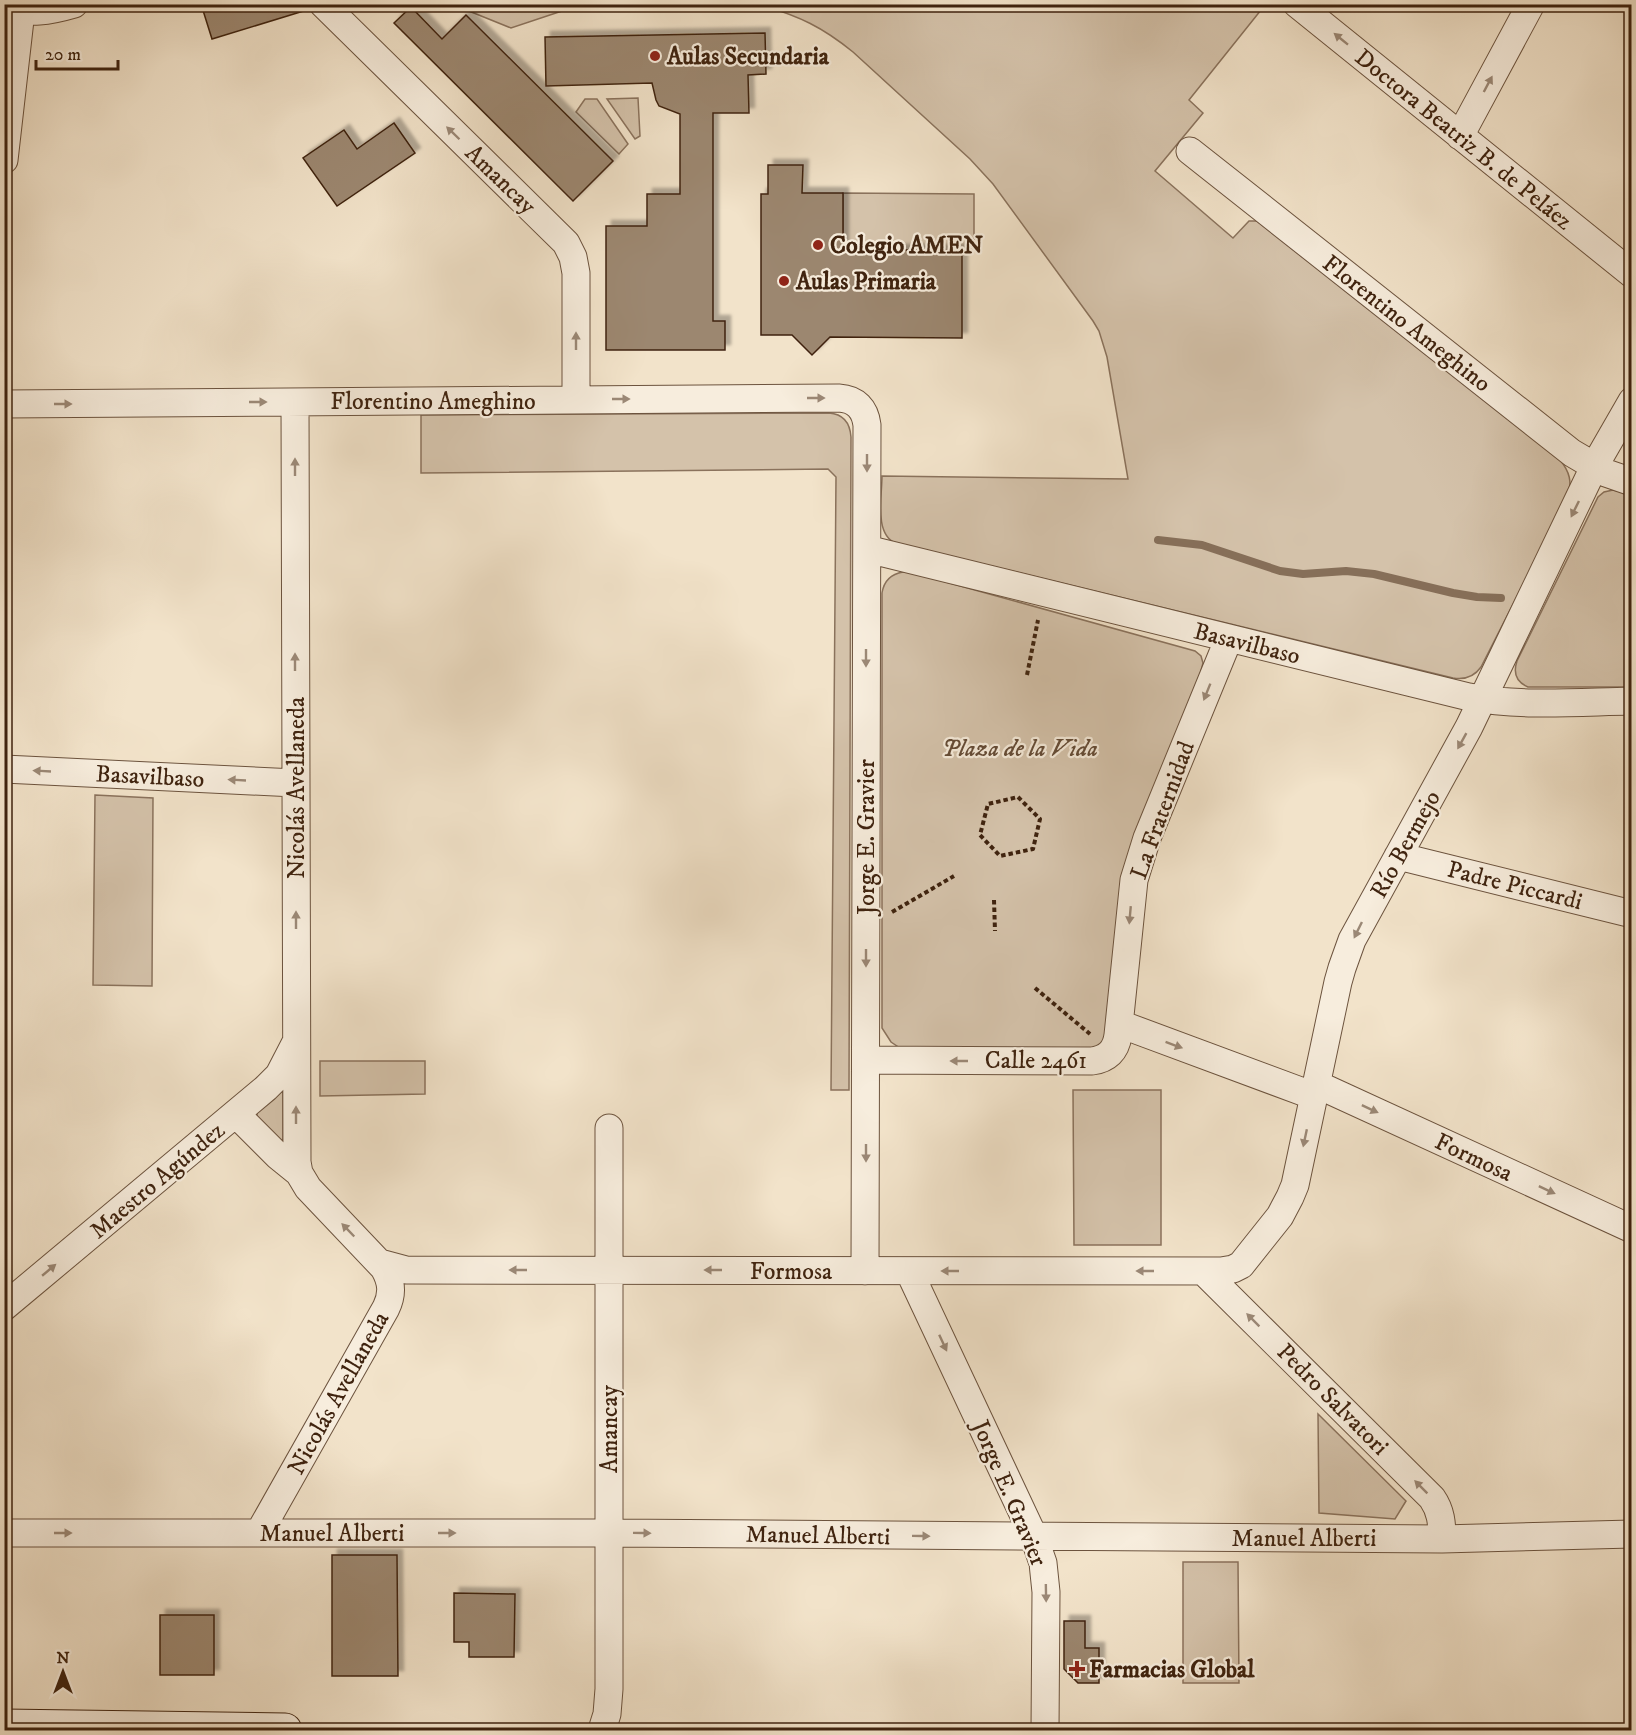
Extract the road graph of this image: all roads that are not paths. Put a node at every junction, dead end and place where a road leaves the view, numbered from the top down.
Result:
1 (74, 4) edge
2 (322, 4) edge
3 (1298, 4) edge
4 (1531, 4) edge
5 (13, 8) edge
6 (1460, 136) junction
7 (1190, 151) dead end
8 (4, 160) edge
9 (1632, 273) edge
10 (576, 400) junction
11 (1632, 401) edge
12 (295, 402) junction
13 (4, 404) edge
14 (860, 406) joint
15 (1594, 467) junction
16 (1632, 482) edge
17 (867, 549) junction
18 (1229, 638) junction
19 (1483, 700) junction
20 (1632, 702) edge
21 (4, 769) edge
22 (296, 783) junction
23 (1398, 856) junction
24 (1632, 914) edge
25 (1119, 1024) junction
26 (296, 1042) junction
27 (866, 1060) junction
28 (1315, 1090) junction
29 (236, 1114) junction
30 (609, 1128) dead end
31 (299, 1173) junction
32 (1632, 1229) edge
33 (380, 1263) junction
34 (609, 1270) junction
35 (865, 1271) junction
36 (909, 1271) junction
37 (1203, 1271) junction
38 (4, 1307) edge
39 (4, 1533) edge
40 (259, 1533) junction
41 (609, 1533) junction
42 (1632, 1534) edge
43 (1034, 1537) junction
44 (1442, 1539) junction
45 (4, 1726) edge
46 (187, 1730) edge
47 (252, 1730) edge
48 (285, 1731) edge
49 (602, 1731) edge
50 (1045, 1731) edge

1 - 5 street
10 -> 2 street, Amancay
6 -> 3 street, Doctora Beatriz B. de Peláez
6 -> 4 street
5 - 8 street
6 - 9 street, Doctora Beatriz B. de Peláez
7 - 15 street, Florentino Ameghino
10 - 12 street, Florentino Ameghino
10 -> 14 street, Florentino Ameghino
11 - 15 street, Río Bermejo
13 -> 12 street, Florentino Ameghino
22 -> 12 street, Nicolás Avellaneda
14 -> 17 street, Jorge E. Gravier
15 - 16 street, Florentino Ameghino
15 -> 19 street, Río Bermejo
17 - 18 street, Basavilbaso
17 -> 27 street, Jorge E. Gravier
18 - 19 street, Basavilbaso
18 -> 25 street, La Fraternidad
19 - 20 street, Basavilbaso
19 -> 23 street, Río Bermejo
22 -> 21 street, Basavilbaso
26 -> 22 street, Nicolás Avellaneda
23 - 24 street, Padre Piccardi
23 -> 28 street, Río Bermejo
25 -> 27 street, Calle 2461
25 -> 28 street
26 - 29 street, Maestro Agúndez
31 -> 26 street, Nicolás Avellaneda
27 -> 35 street, Jorge E. Gravier
28 -> 32 street, Formosa
28 -> 37 street, Río Bermejo
29 - 31 street, Nicolás Avellaneda
38 -> 29 street, Maestro Agúndez
30 - 34 street, Amancay
33 -> 31 street, Nicolás Avellaneda
34 -> 33 street, Formosa
33 - 40 street, Nicolás Avellaneda
35 -> 34 street, Formosa
34 - 41 street, Amancay
35 - 36 street, Formosa
37 -> 36 street, Formosa
36 -> 43 street, Jorge E. Gravier
44 -> 37 street, Pedro Salvatori
39 -> 40 street, Manuel Alberti
40 -> 41 street, Manuel Alberti
41 -> 43 street, Manuel Alberti
41 - 49 street, Amancay
42 - 44 street, Manuel Alberti
43 - 44 street, Manuel Alberti
43 -> 50 street, Jorge E. Gravier
45 - 46 main road
46 - 47 main road
47 - 48 main road

